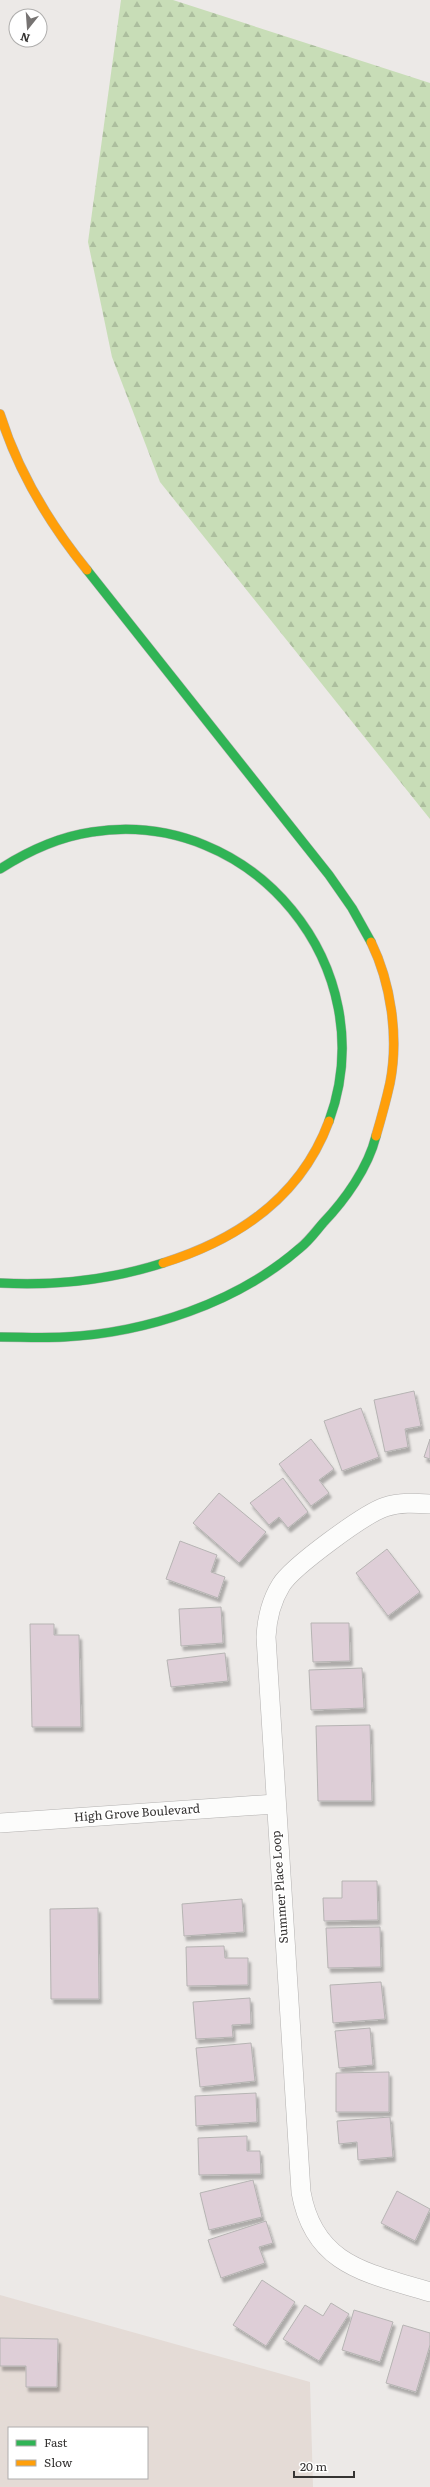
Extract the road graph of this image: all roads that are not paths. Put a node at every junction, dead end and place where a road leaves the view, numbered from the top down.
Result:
1 (0, 414) edge
2 (0, 869) edge
3 (0, 1283) edge
4 (0, 1337) edge
5 (430, 1504) edge
6 (274, 1804) junction
7 (0, 1823) edge
8 (430, 2292) edge

1 - 4 highway
2 - 3 highway
5 - 6 street, Summer Place Loop
6 - 7 street, High Grove Boulevard
6 - 8 street, Summer Place Loop

